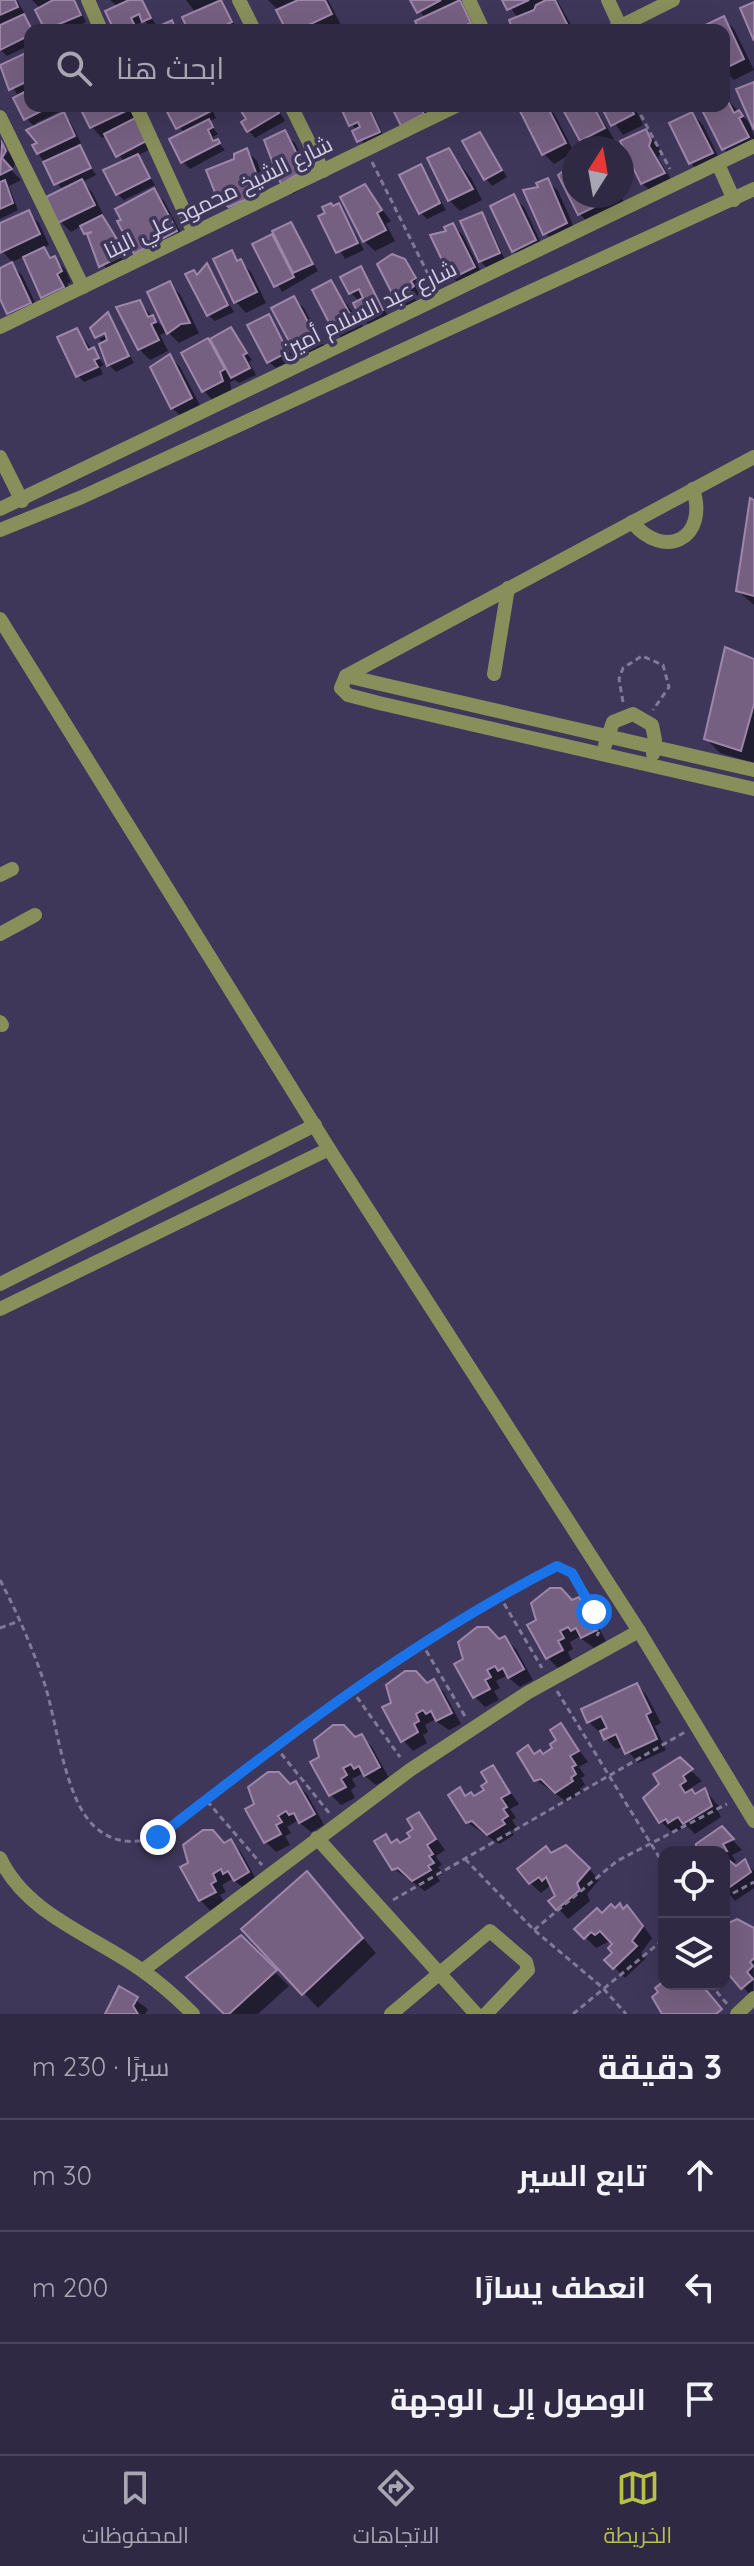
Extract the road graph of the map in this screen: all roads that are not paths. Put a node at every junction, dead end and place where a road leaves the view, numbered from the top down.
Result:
1 (88, 0) edge
2 (239, 0) edge
3 (469, 0) edge
4 (608, 0) edge
5 (673, 0) edge
6 (98, 24) edge
7 (251, 24) edge
8 (480, 24) edge
9 (615, 24) edge
10 (624, 24) edge
11 (139, 112) edge
12 (294, 112) edge
13 (444, 112) edge
14 (0, 117) edge
15 (754, 146) edge
16 (718, 164) junction
17 (323, 171) junction
18 (754, 189) edge
19 (734, 200) junction
20 (194, 233) junction
21 (83, 287) junction
22 (0, 327) edge
23 (0, 457) edge
24 (754, 457) edge
25 (693, 489) junction
26 (22, 501) junction
27 (0, 509) edge
28 (632, 522) junction
29 (0, 530) edge
30 (508, 588) junction
31 (0, 619) edge
32 (494, 674) dead end
33 (346, 676) junction
34 (607, 736) junction
35 (654, 747) junction
36 (602, 755) junction
37 (752, 764) edge
38 (650, 766) junction
39 (754, 789) edge
40 (35, 915) dead end
41 (0, 934) edge
42 (315, 1125) junction
43 (329, 1149) junction
44 (0, 1284) edge
45 (0, 1309) edge
46 (639, 1631) junction
47 (754, 1821) edge
48 (317, 1838) junction
49 (1, 1864) edge
50 (143, 1970) junction
51 (439, 1973) junction
52 (754, 1998) edge
53 (193, 2014) edge
54 (391, 2014) edge
55 (476, 2014) edge
56 (486, 2014) edge
57 (736, 2014) edge

1 - 6 street
2 - 7 street
3 - 8 street
4 - 9 street
5 - 10 street
11 - 20 street
12 - 17 street
13 - 17 street, شارع الشيخ محمود علي البنا
14 - 21 street
15 - 16 street, شارع عبد السلام أمين
16 - 19 street
16 - 26 street, شارع عبد السلام أمين
17 - 20 street, شارع الشيخ محمود علي البنا
18 - 19 street
19 - 29 street
20 - 21 street, شارع الشيخ محمود علي البنا
21 - 22 street, شارع الشيخ محمود علي البنا
23 - 26 street
24 - 25 street
25 - 28 street
25 - 28 street
26 - 27 street, شارع عبد السلام أمين
28 - 30 street
30 - 32 street
30 - 33 street
31 - 42 street
33 - 34 street
33 - 36 street
34 - 35 street
34 - 35 street
34 - 36 street
35 - 37 street
35 - 38 street
36 - 38 street
38 - 39 street
40 - 41 street
42 - 43 street
42 - 44 street
43 - 45 street
43 - 46 street
46 - 47 street
46 - 48 street
48 - 50 street
48 - 51 street
49 - 50 street
50 - 53 street
51 - 54 street
51 - 55 street
51 - 56 street
52 - 57 street

